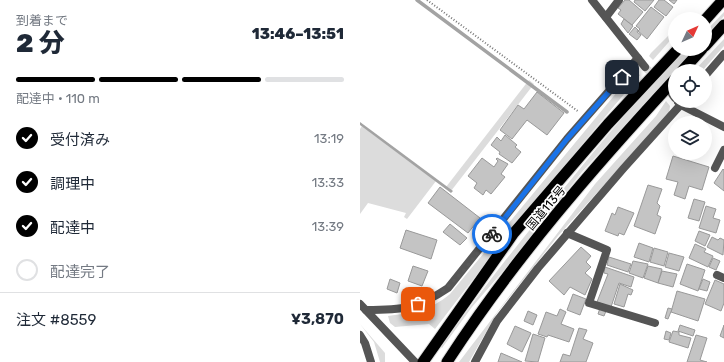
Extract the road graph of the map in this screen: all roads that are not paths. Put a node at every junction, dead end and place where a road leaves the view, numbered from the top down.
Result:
1 (592, 0) edge
2 (619, 0) edge
3 (723, 0) edge
4 (712, 12) edge
5 (606, 17) junction
6 (724, 25) edge
7 (712, 38) edge
8 (724, 54) edge
9 (671, 56) edge
10 (696, 56) edge
11 (638, 58) junction
12 (688, 64) edge
13 (645, 67) tunnel mouth
14 (712, 68) edge
15 (668, 86) edge
16 (676, 108) edge
17 (691, 108) edge
18 (724, 127) edge
19 (724, 150) edge
20 (715, 168) dead end
21 (567, 234) junction
22 (363, 307) edge
23 (655, 323) dead end
24 (360, 335) edge
25 (371, 362) edge
26 (415, 362) edge
27 (423, 362) edge
28 (447, 362) edge
29 (475, 362) edge

1 - 5 street
2 - 5 street
3 - 4 highway
5 - 11 street
6 - 7 highway
8 - 14 street
9 - 27 highway, 国道113号
10 - 12 highway
11 - 13 street
11 - 22 street
15 - 28 highway, 国道113号
16 - 21 street
17 - 18 street
19 - 20 street
21 - 23 street
21 - 29 street
22 - 26 street
24 - 25 street

